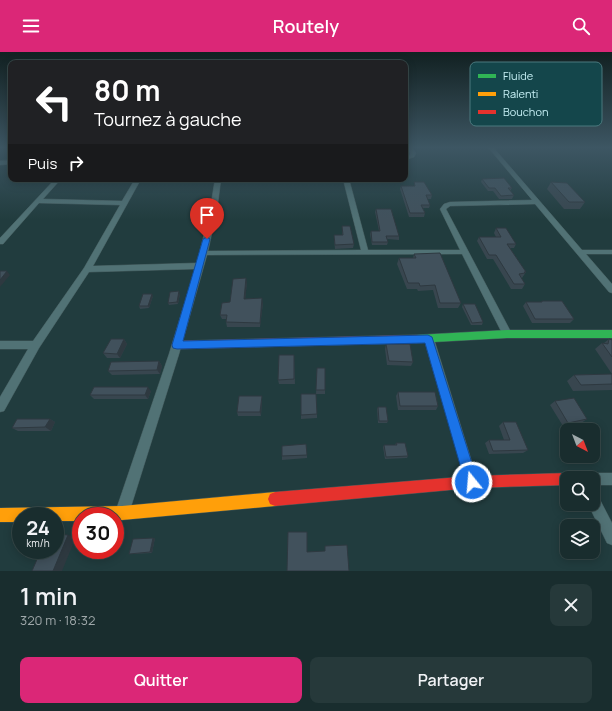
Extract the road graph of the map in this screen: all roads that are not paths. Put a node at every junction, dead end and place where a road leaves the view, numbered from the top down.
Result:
1 (510, 171) edge
2 (55, 182) edge
3 (136, 182) edge
4 (218, 182) edge
5 (347, 182) edge
6 (38, 201) junction
7 (537, 202) junction
8 (124, 203) junction
9 (0, 242) edge
10 (365, 252) junction
11 (464, 252) junction
12 (581, 252) junction
13 (612, 252) edge
14 (204, 253) junction
15 (200, 266) junction
16 (87, 269) junction
17 (612, 290) edge
18 (507, 334) junction
19 (612, 334) edge
20 (428, 339) junction
21 (0, 345) edge
22 (36, 345) junction
23 (177, 345) junction
24 (0, 407) edge
25 (560, 479) edge
26 (600, 479) edge
27 (612, 479) edge
28 (472, 482) junction
29 (124, 507) edge
30 (598, 511) edge
31 (124, 513) edge
32 (72, 514) edge
33 (0, 515) edge
34 (612, 538) edge

1 - 7 street
2 - 6 street
3 - 8 street
4 - 14 street
5 - 10 street
6 - 8 street
6 - 9 street
7 - 11 street
7 - 12 street
8 - 16 street
10 - 11 street
10 - 14 street
11 - 18 street
12 - 13 street
12 - 17 street
14 - 15 street
15 - 16 street
15 - 23 street
16 - 22 street
18 - 19 street
18 - 20 street
20 - 23 street
20 - 28 street
21 - 22 street
22 - 24 street
23 - 29 street
25 - 28 street
26 - 27 street
28 - 31 street
30 - 34 street
32 - 33 street

